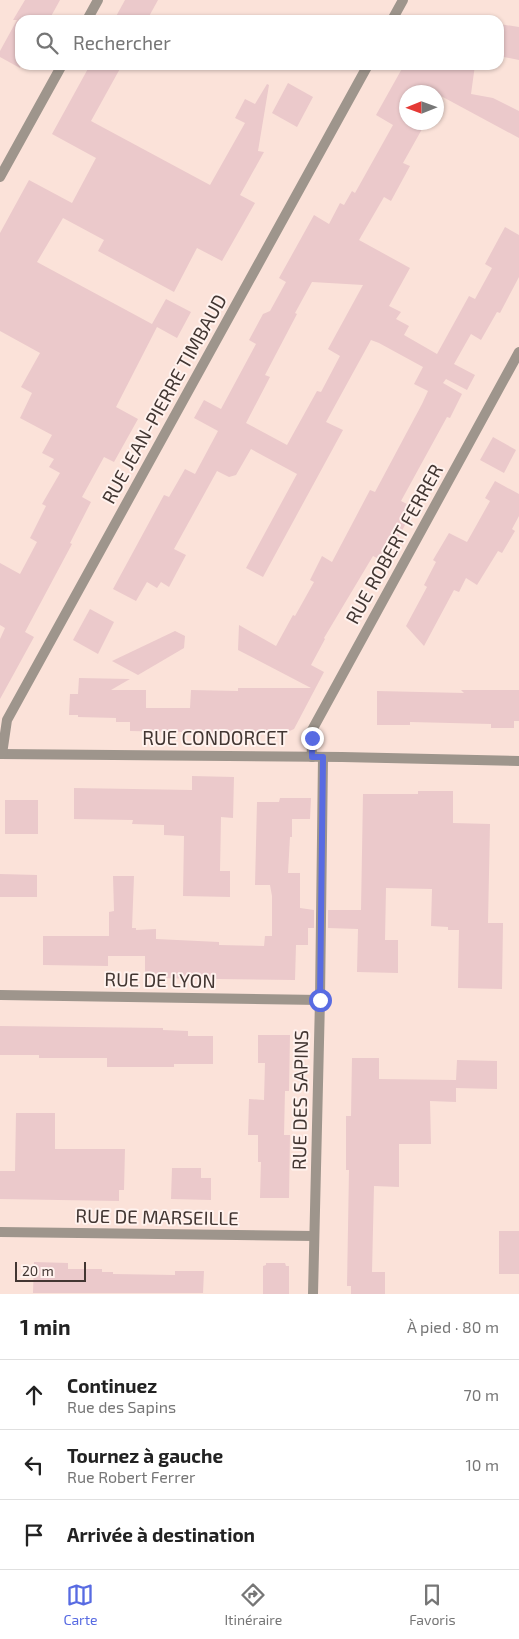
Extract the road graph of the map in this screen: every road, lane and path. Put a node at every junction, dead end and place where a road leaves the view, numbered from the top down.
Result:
1 (98, 0) edge
2 (403, 0) edge
3 (90, 15) edge
4 (395, 15) edge
5 (59, 70) edge
6 (365, 70) edge
7 (0, 177) edge
8 (519, 352) edge
9 (1, 754) edge
10 (312, 757) junction
11 (323, 757) junction
12 (519, 761) edge
13 (0, 995) edge
14 (320, 1000) junction
15 (0, 1232) edge
16 (314, 1236) junction
17 (314, 1294) edge

1 - 3 street
2 - 4 street
5 - 7 street
6 - 9 street, RUE JEAN-PIERRE TIMBAUD
8 - 10 street, RUE ROBERT FERRER
9 - 10 street, RUE CONDORCET
10 - 11 street, RUE CONDORCET
11 - 12 street, RUE CONDORCET
11 - 14 street, RUE DES SAPINS
13 - 14 street, RUE DE LYON
14 - 16 street, RUE DES SAPINS
15 - 16 street, RUE DE MARSEILLE
16 - 17 street, RUE DES SAPINS

